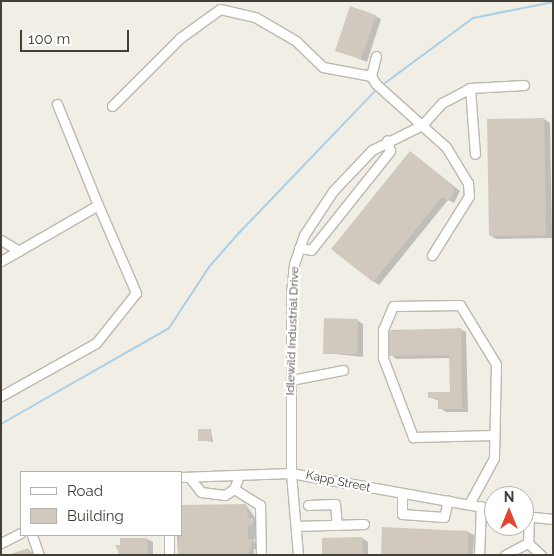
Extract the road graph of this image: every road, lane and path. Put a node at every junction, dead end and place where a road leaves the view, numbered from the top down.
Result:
1 (376, 56) dead end
2 (371, 76) junction
3 (524, 85) dead end
4 (470, 88) junction
5 (57, 104) dead end
6 (112, 106) dead end
7 (422, 125) junction
8 (387, 140) junction
9 (475, 154) dead end
10 (98, 205) junction
11 (1, 240) edge
12 (298, 248) junction
13 (19, 251) junction
14 (432, 255) dead end
15 (1, 261) edge
16 (343, 370) dead end
17 (291, 380) junction
18 (1, 396) edge
19 (494, 435) junction
20 (291, 473) junction
21 (239, 475) junction
22 (185, 477) edge
23 (234, 489) junction
24 (402, 494) junction
25 (448, 500) junction
26 (469, 504) junction
27 (308, 505) dead end
28 (481, 506) junction
29 (484, 507) edge
30 (534, 517) edge
31 (553, 519) edge
32 (364, 524) dead end
33 (336, 525) junction
34 (296, 526) junction
35 (20, 534) edge
36 (32, 536) edge
37 (169, 536) edge
38 (527, 536) edge
39 (1, 543) edge
40 (528, 543) junction
41 (39, 555) edge
42 (169, 555) edge
43 (261, 555) edge
44 (298, 555) edge
45 (479, 555) edge
46 (505, 555) edge
47 (541, 555) edge

1 - 2 street
2 - 6 street
2 - 7 street
3 - 4 street
4 - 7 street
4 - 9 street
5 - 10 street
7 - 8 street, Idlewild Industrial Drive
7 - 14 street
8 - 12 street, Idlewild Industrial Drive
8 - 12 street
10 - 13 street
10 - 18 street
11 - 13 street
12 - 17 street, Idlewild Industrial Drive
13 - 15 street
16 - 17 street
17 - 20 street, Idlewild Industrial Drive
19 - 19 street
19 - 26 street
20 - 21 street, Kapp Street
20 - 24 street, Kapp Street
20 - 34 street, Idlewild Industrial Drive
21 - 22 street, Kapp Street
21 - 23 street
22 - 23 street
23 - 43 street
24 - 25 street, Kapp Street
24 - 25 street
25 - 26 street, Kapp Street
26 - 28 street, Kapp Street
27 - 33 street
28 - 29 street, Kapp Street
28 - 45 street
30 - 31 street
32 - 33 street
33 - 34 street
34 - 44 street, Idlewild Industrial Drive
35 - 39 street
36 - 41 street
37 - 42 street
38 - 40 street
40 - 46 street
40 - 47 street

